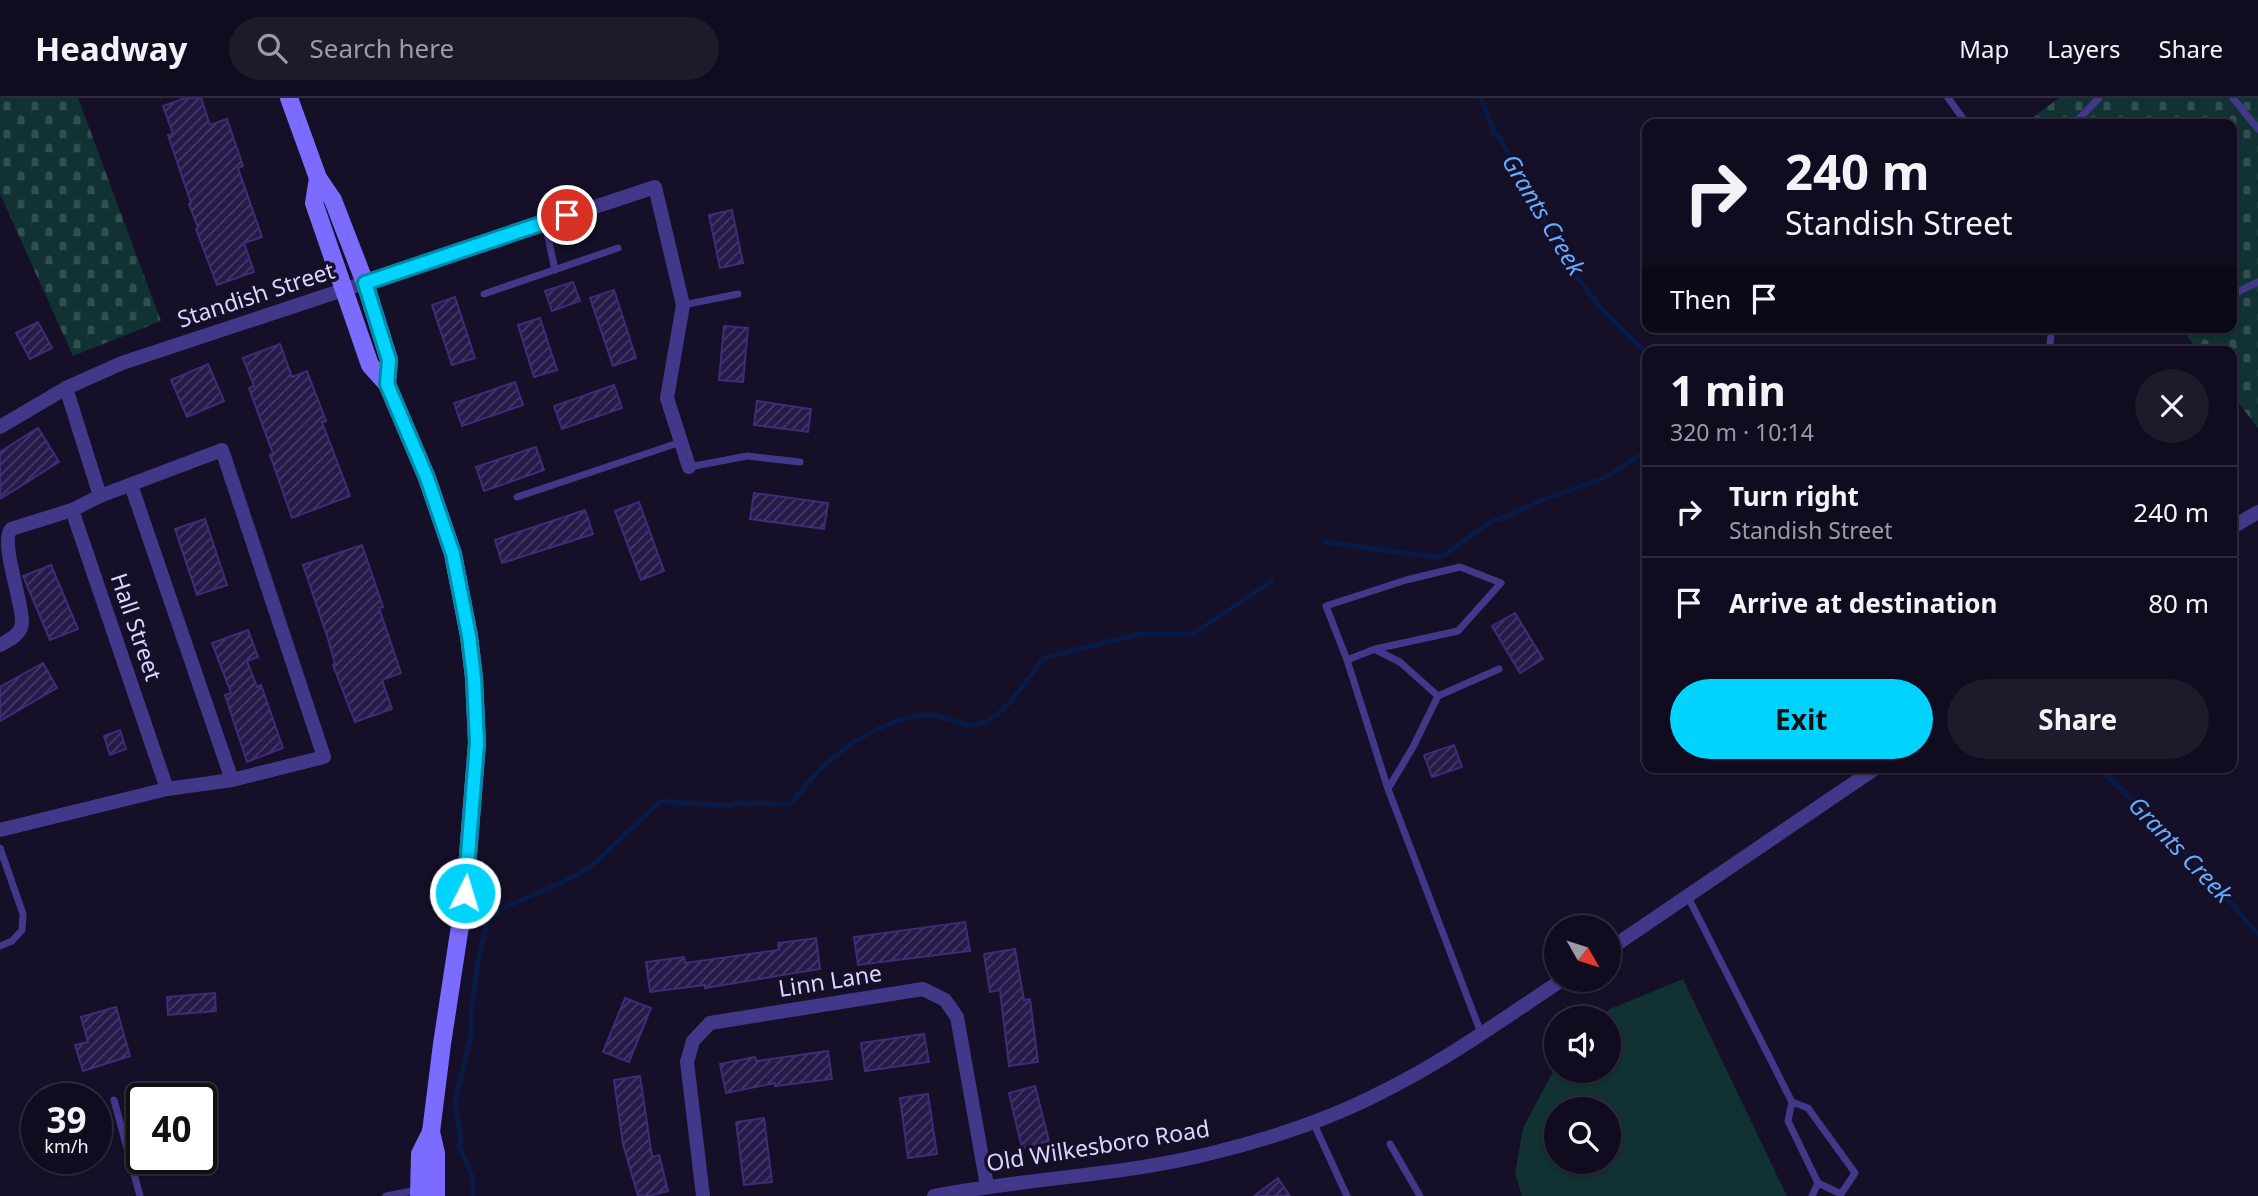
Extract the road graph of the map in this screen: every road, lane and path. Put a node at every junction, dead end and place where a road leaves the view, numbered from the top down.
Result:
1 (289, 98) edge
2 (1948, 98) edge
3 (2099, 98) edge
4 (2233, 98) edge
5 (1963, 119) edge
6 (2079, 119) edge
7 (2258, 129) edge
8 (318, 178) junction
9 (545, 222) junction
10 (618, 248) dead end
11 (555, 270) junction
12 (2258, 282) edge
13 (365, 283) junction
14 (344, 290) junction
15 (2237, 292) edge
16 (484, 294) dead end
17 (738, 294) dead end
18 (683, 305) junction
19 (387, 384) junction
20 (66, 388) junction
21 (0, 427) edge
22 (681, 442) junction
23 (800, 461) dead end
24 (689, 467) joint
25 (131, 485) junction
26 (100, 496) junction
27 (517, 497) dead end
28 (72, 510) junction
29 (2258, 512) edge
30 (2237, 524) edge
31 (0, 645) edge
32 (1375, 649) junction
33 (1347, 660) junction
34 (1499, 669) dead end
35 (1438, 696) junction
36 (1869, 773) edge
37 (232, 780) junction
38 (167, 789) junction
39 (1388, 789) junction
40 (0, 830) edge
41 (0, 848) edge
42 (1688, 897) junction
43 (1621, 941) edge
44 (0, 946) edge
45 (1544, 992) edge
46 (1481, 1033) junction
47 (114, 1100) dead end
48 (1792, 1102) junction
49 (1312, 1121) junction
50 (1390, 1144) dead end
51 (1818, 1183) junction
52 (987, 1186) junction
53 (425, 1194) edge
54 (140, 1196) edge
55 (386, 1196) edge
56 (703, 1196) edge
57 (934, 1196) edge
58 (1347, 1196) edge
59 (1420, 1196) edge
60 (1812, 1196) edge

1 - 8 street
2 - 5 lane
3 - 6 lane
4 - 7 lane
8 - 13 street
8 - 14 street
9 - 11 lane
9 - 13 street, Standish Street
9 - 18 street, Standish Street
10 - 11 lane
11 - 16 lane
12 - 15 lane
13 - 14 street, Standish Street
13 - 19 street
14 - 19 street
14 - 20 street, Standish Street
17 - 18 lane
18 - 22 street
19 - 53 street
20 - 21 street, Standish Street
20 - 26 street
22 - 24 street
22 - 27 lane
23 - 24 lane
25 - 26 street
25 - 37 street
25 - 37 street
26 - 28 street
28 - 31 street
28 - 38 street, Hall Street
29 - 30 street
32 - 33 lane
32 - 33 lane
32 - 35 lane
33 - 39 lane
34 - 35 lane
35 - 39 lane
36 - 42 street
37 - 38 street
38 - 40 street
39 - 46 lane
41 - 44 lane
42 - 43 street
42 - 48 lane
45 - 46 street, Old Wilkesboro Road
46 - 49 street, Old Wilkesboro Road
47 - 54 lane
48 - 51 lane
48 - 51 lane
49 - 52 street, Old Wilkesboro Road
49 - 58 lane
50 - 59 lane
51 - 60 lane
52 - 56 street, Linn Lane
52 - 57 street, Old Wilkesboro Road
53 - 55 lane

